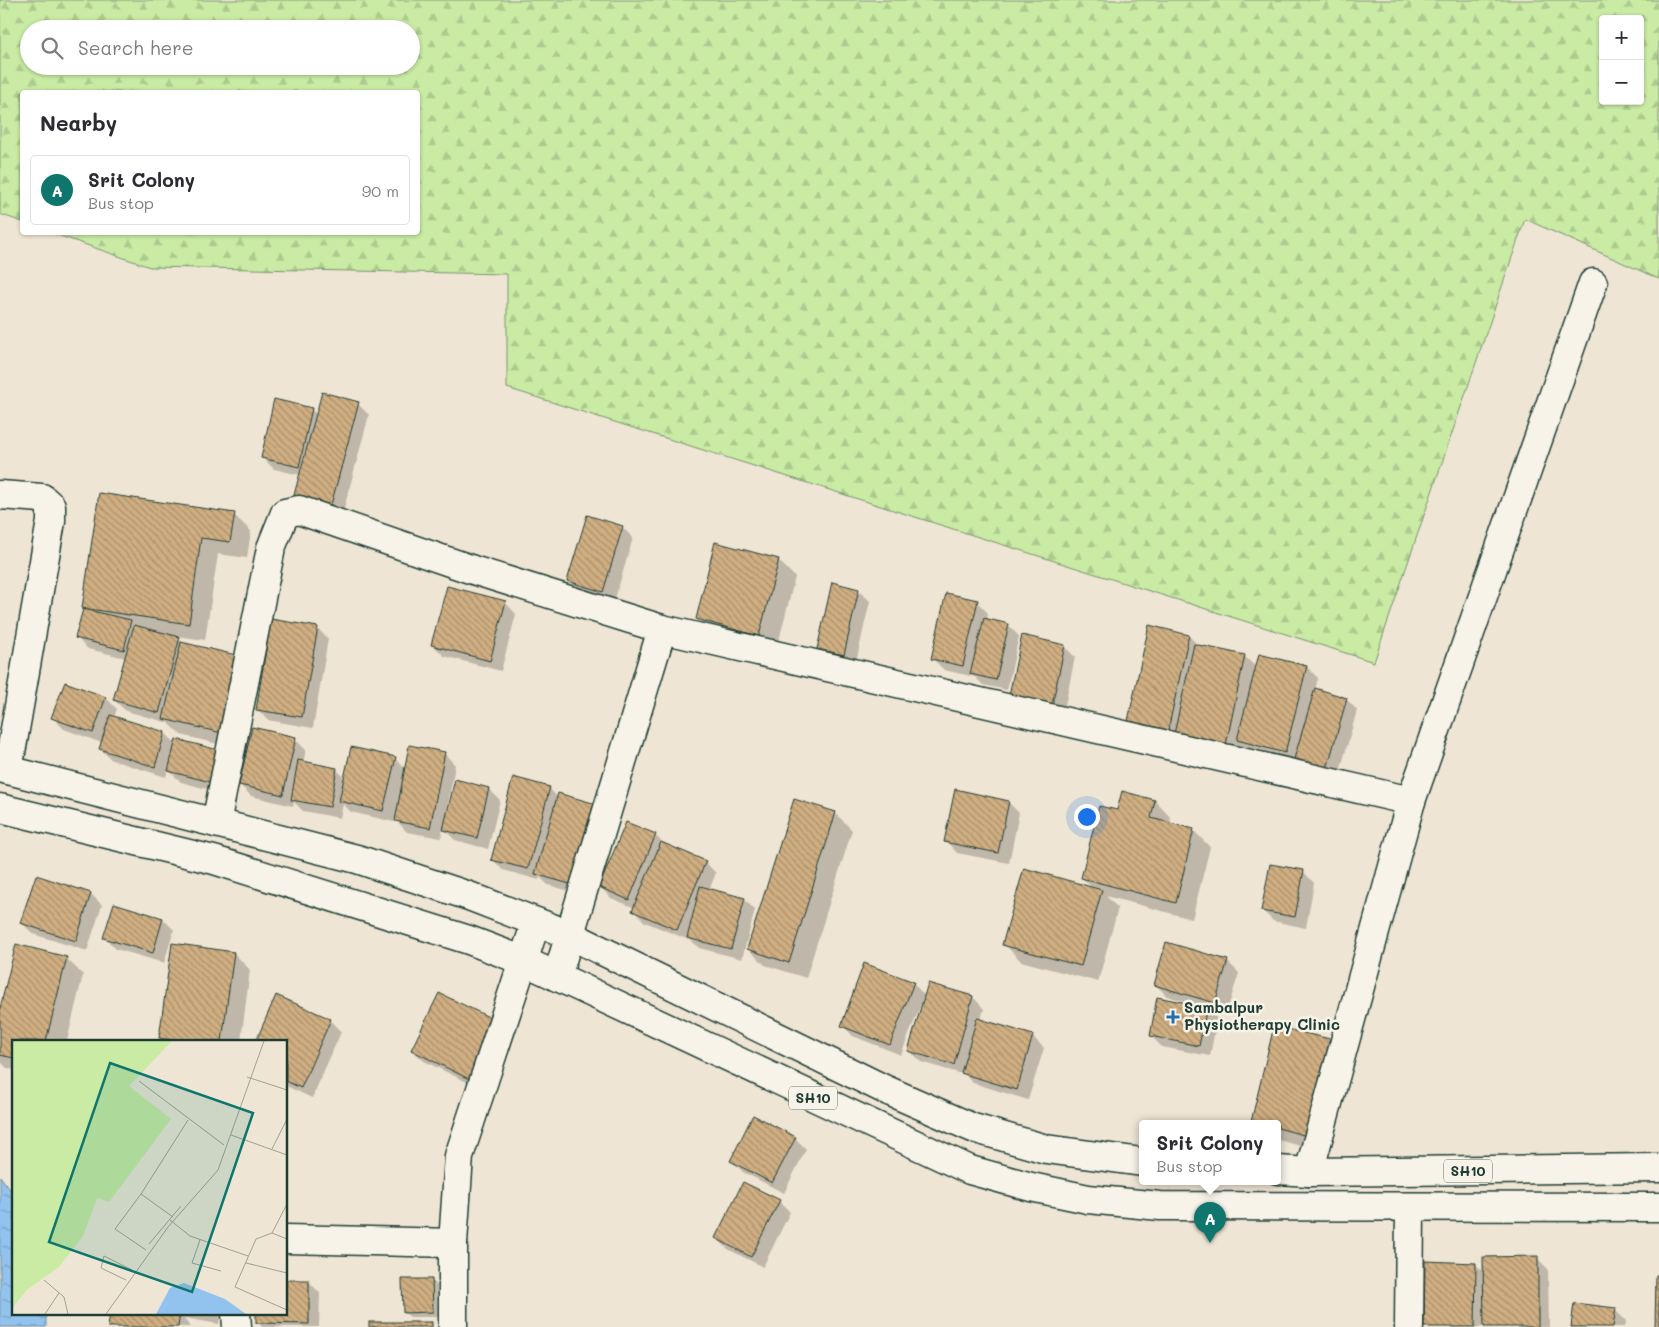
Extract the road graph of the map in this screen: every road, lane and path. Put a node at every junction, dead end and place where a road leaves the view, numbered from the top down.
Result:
1 (1593, 284) dead end
2 (0, 494) edge
3 (662, 628) junction
4 (4, 769) edge
5 (1411, 801) junction
6 (0, 808) edge
7 (216, 823) junction
8 (536, 922) junction
9 (570, 935) junction
10 (524, 961) junction
11 (557, 977) junction
12 (1139, 1162) edge
13 (1659, 1168) edge
14 (1281, 1170) edge
15 (1309, 1172) junction
16 (1659, 1207) edge
17 (1410, 1208) junction
18 (288, 1239) edge
19 (453, 1243) junction
20 (236, 1314) edge
21 (236, 1327) edge
22 (453, 1327) edge
23 (1409, 1327) edge

1 - 5 street
2 - 4 street
3 - 5 street
3 - 7 street
3 - 9 street
4 - 7 street, SH10
5 - 15 street
6 - 10 street, SH10
7 - 8 street, SH10
8 - 9 street, SH10
8 - 10 street
9 - 11 street
9 - 12 street, SH10
10 - 11 street, SH10
10 - 19 street
11 - 17 street, SH10
13 - 15 street, SH10
14 - 15 street, SH10
16 - 17 street, SH10
17 - 23 street
18 - 19 street
19 - 22 street
20 - 21 street

